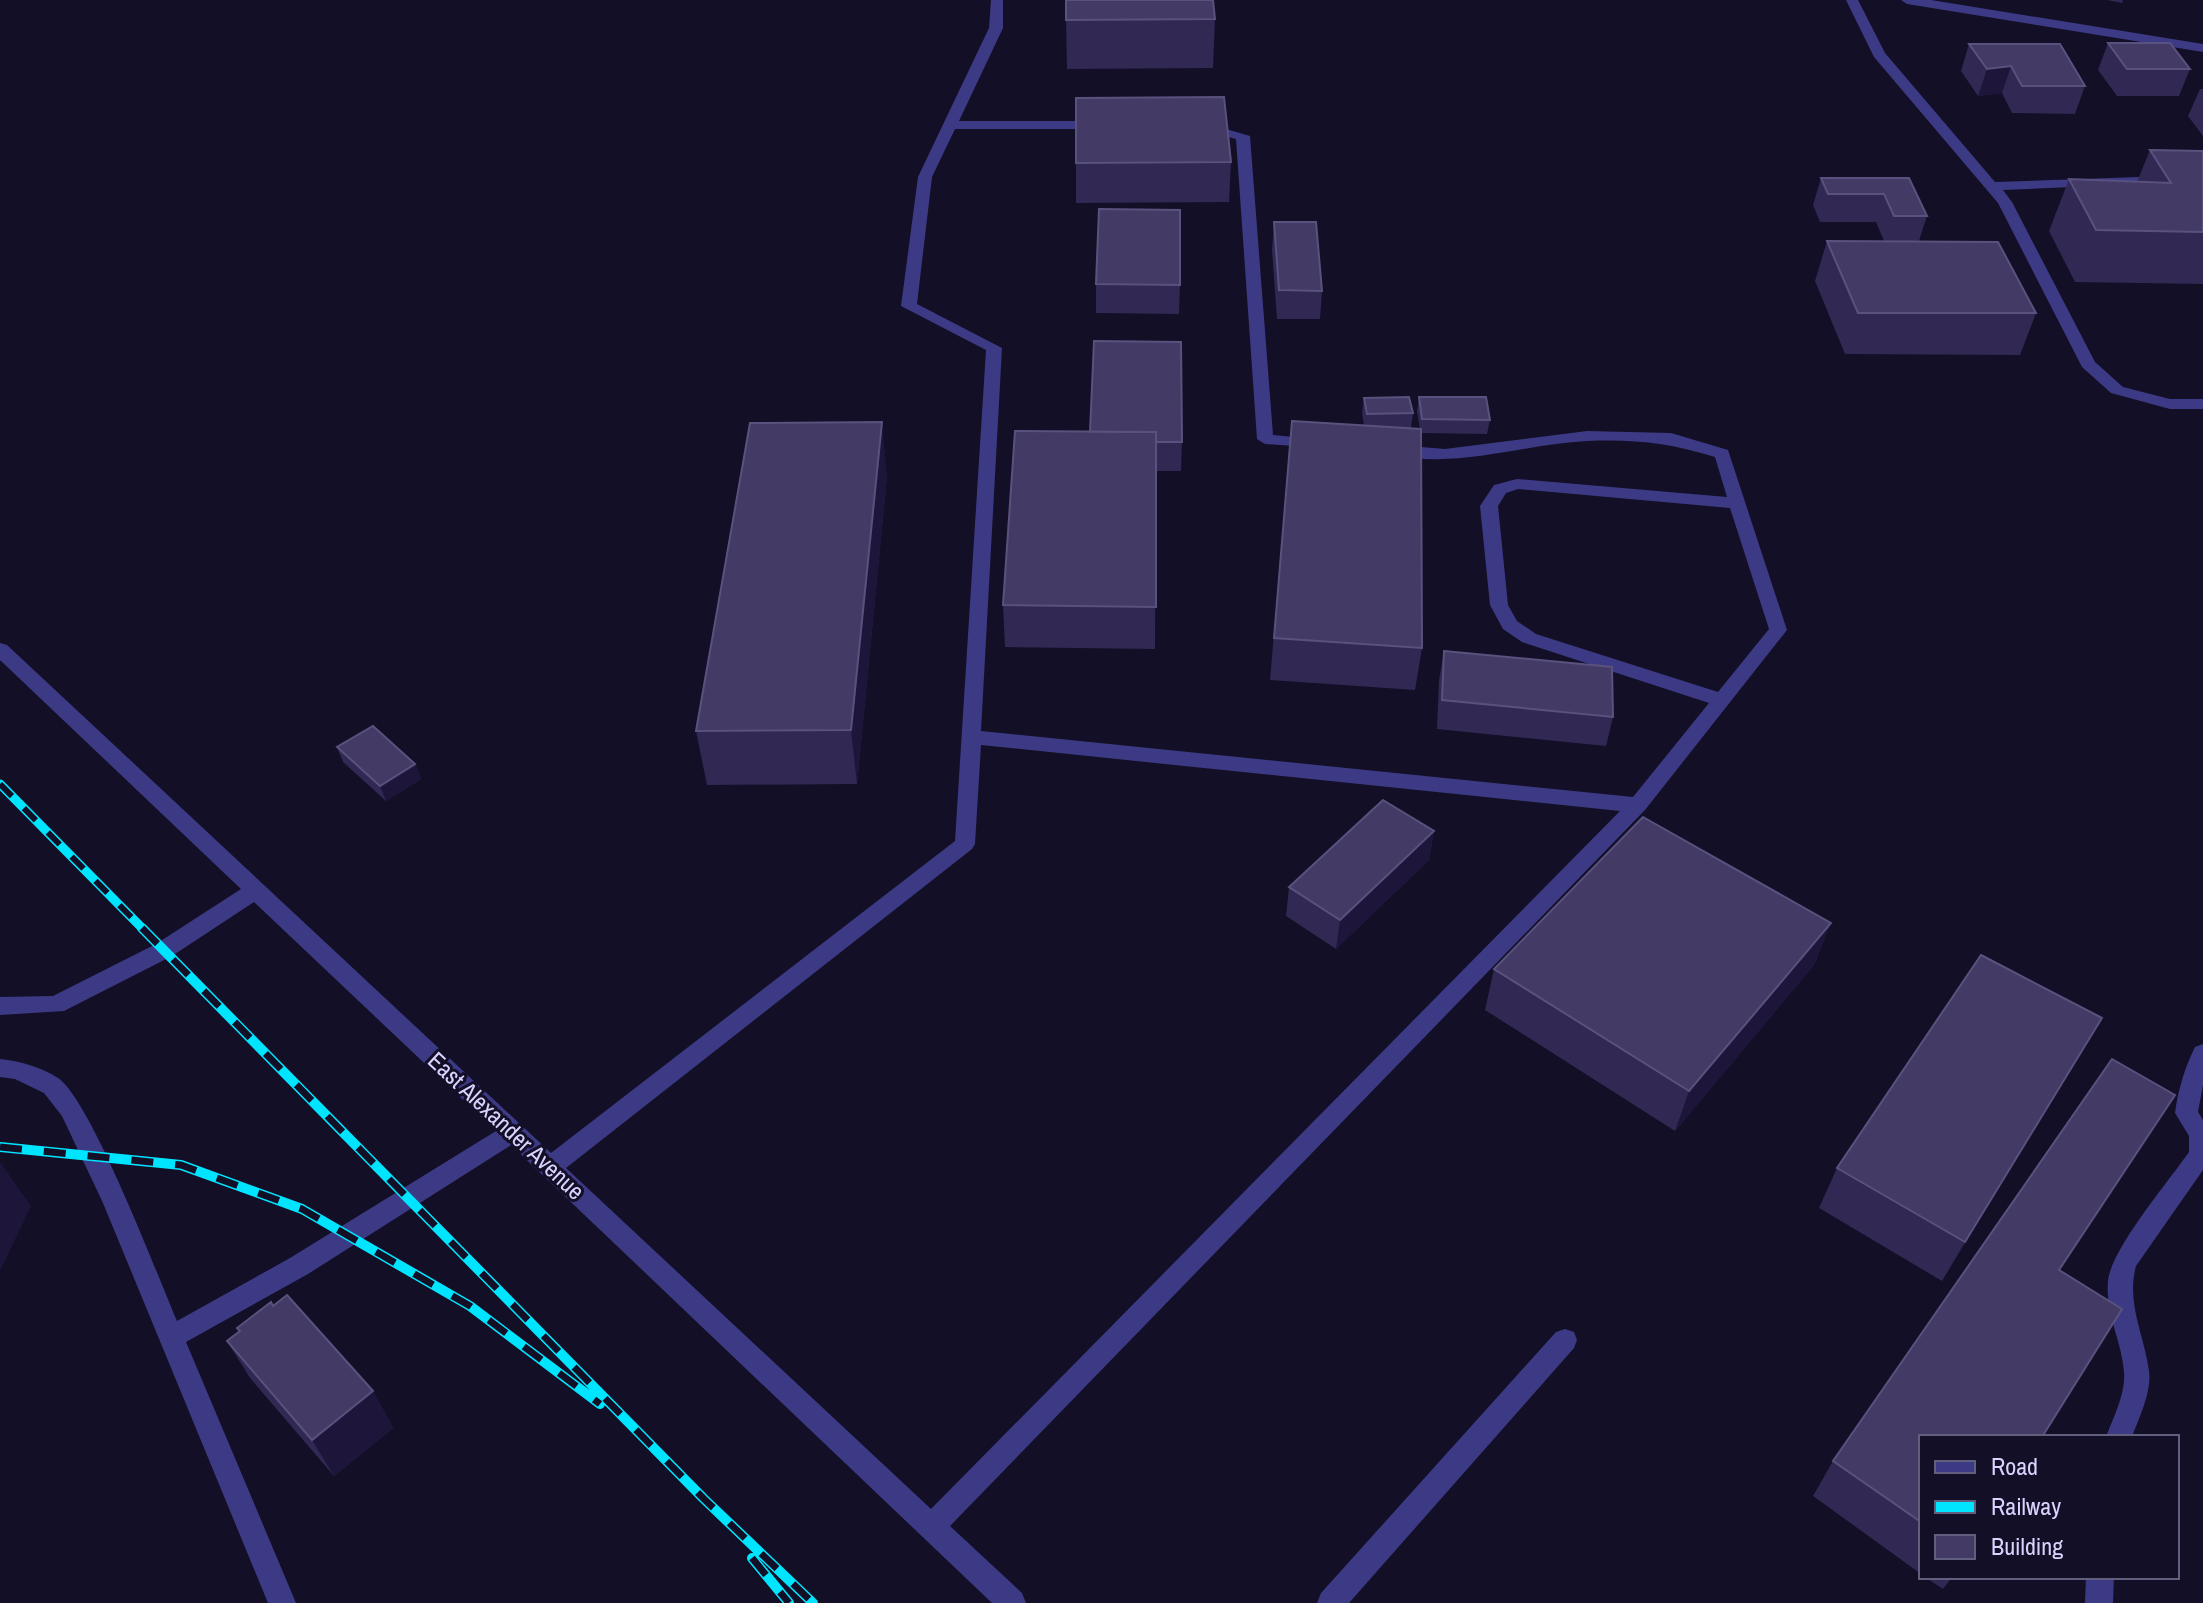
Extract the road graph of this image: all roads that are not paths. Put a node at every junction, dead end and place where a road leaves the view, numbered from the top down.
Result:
1 (997, 0) edge
2 (1852, 0) edge
3 (1907, 0) edge
4 (2203, 48) edge
5 (950, 125) junction
6 (1119, 125) edge
7 (1180, 126) edge
8 (2173, 179) edge
9 (1994, 186) junction
10 (2203, 404) edge
11 (1340, 446) edge
12 (1370, 448) edge
13 (1738, 503) junction
14 (0, 649) edge
15 (1723, 701) junction
16 (972, 737) junction
17 (1638, 805) junction
18 (256, 890) junction
19 (0, 1006) edge
20 (2203, 1053) edge
21 (0, 1068) edge
22 (513, 1132) junction
23 (550, 1167) junction
24 (172, 1337) junction
25 (1565, 1340) dead end
26 (2120, 1435) edge
27 (931, 1527) junction
28 (2100, 1579) edge
29 (282, 1603) edge
30 (1012, 1603) edge
31 (1331, 1603) edge
32 (2099, 1603) edge

1 - 5 street
2 - 9 street
3 - 4 street
5 - 6 street
5 - 16 street
7 - 11 street
8 - 9 street
9 - 10 street
12 - 13 street
13 - 15 street
13 - 15 street
14 - 18 street, East Alexander Avenue
15 - 17 street
16 - 17 street
16 - 23 street
17 - 27 street
18 - 19 street
18 - 22 street, East Alexander Avenue
20 - 26 street
21 - 24 street
22 - 23 street, East Alexander Avenue
22 - 24 street
23 - 27 street, East Alexander Avenue
24 - 29 street
25 - 31 street
27 - 30 street, East Alexander Avenue
28 - 32 street

